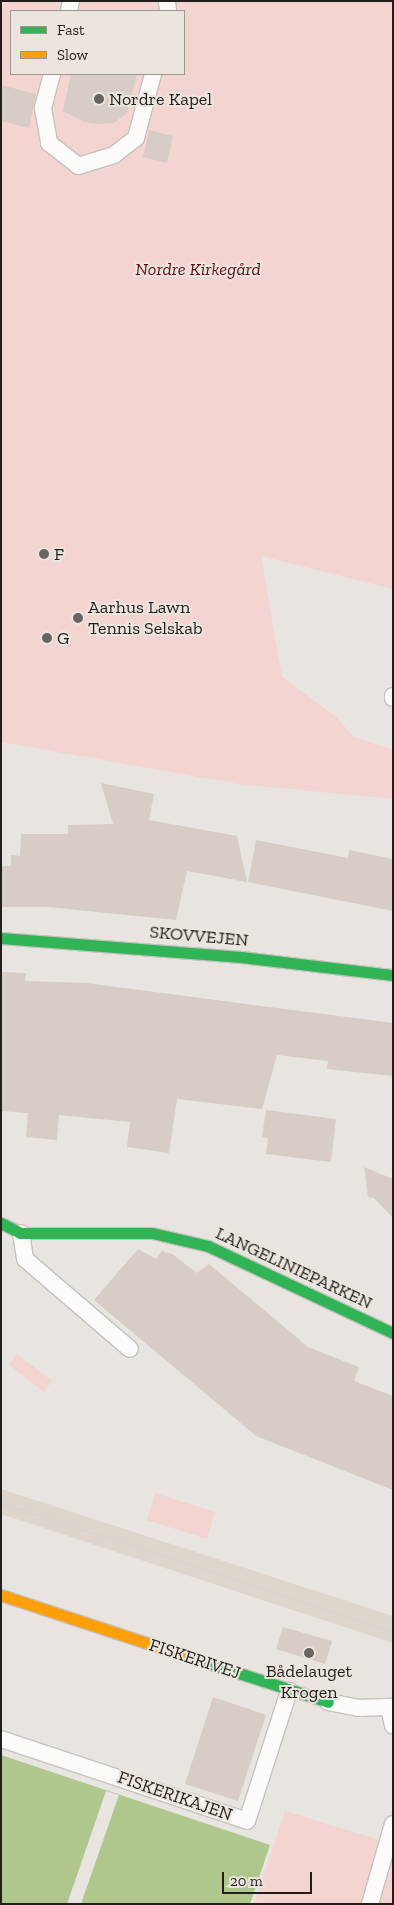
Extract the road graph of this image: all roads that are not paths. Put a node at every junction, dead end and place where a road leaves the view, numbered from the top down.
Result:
1 (52, 75) edge
2 (153, 75) edge
3 (1, 938) edge
4 (393, 975) edge
5 (1, 1222) edge
6 (21, 1233) junction
7 (393, 1334) edge
8 (130, 1349) dead end
9 (1, 1595) edge
10 (290, 1691) junction
11 (328, 1702) joint
12 (391, 1707) edge
13 (393, 1726) edge
14 (1, 1739) edge
15 (393, 1824) edge
16 (370, 1904) edge

1 - 2 lane
3 - 4 street, SKOVVEJEN
5 - 6 street, LANGELINIEPARKEN
6 - 7 street, LANGELINIEPARKEN
6 - 8 lane
9 - 10 street, FISKERIVEJ
10 - 11 street, FISKERIVEJ
10 - 14 lane, FISKERIKAJEN
11 - 12 lane, FISKERIVEJ
12 - 13 lane
15 - 16 lane

